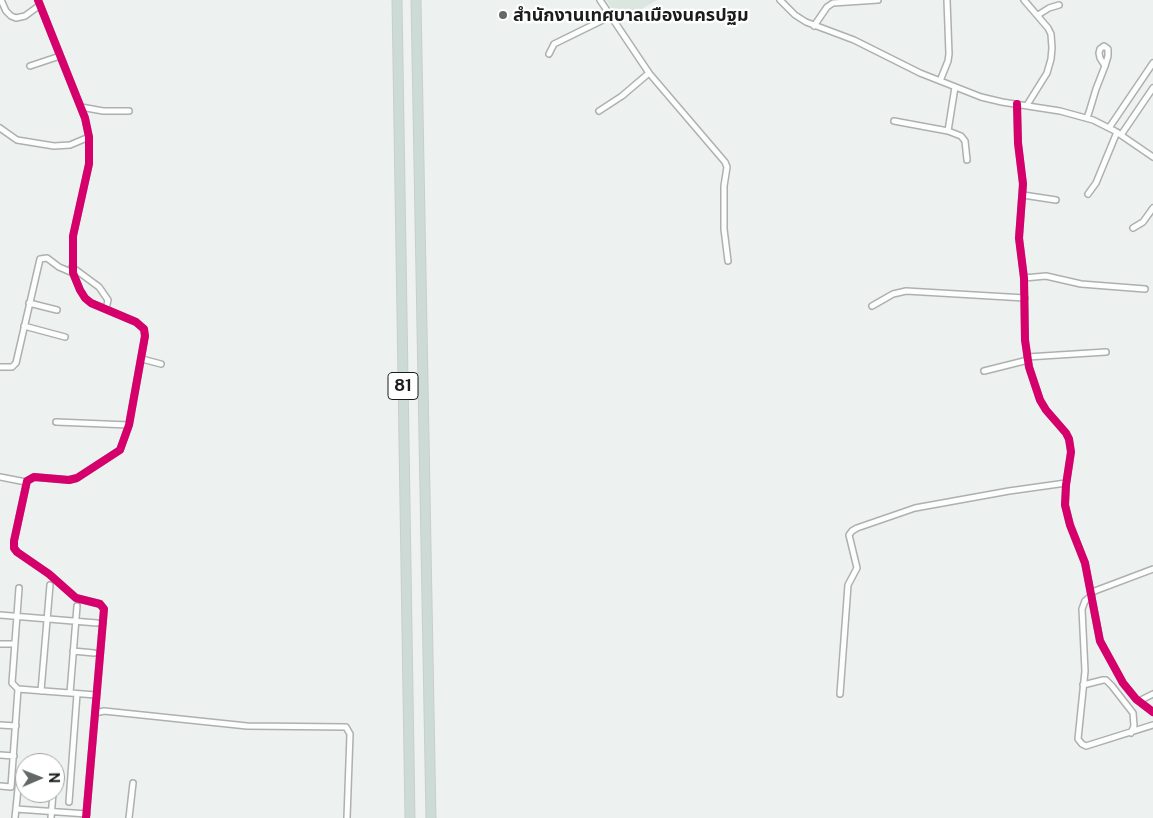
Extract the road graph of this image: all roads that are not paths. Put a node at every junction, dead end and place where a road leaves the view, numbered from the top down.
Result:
1 (1, 0) edge
2 (397, 0) edge
3 (416, 0) edge
4 (600, 0) edge
5 (780, 0) edge
6 (878, 0) edge
7 (947, 0) edge
8 (1024, 0) edge
9 (39, 3) edge
10 (1059, 6) dead end
11 (2, 8) edge
12 (1038, 15) junction
13 (611, 16) junction
14 (814, 26) junction
15 (549, 54) dead end
16 (60, 56) junction
17 (1153, 63) edge
18 (30, 66) dead end
19 (1105, 66) dead end
20 (649, 73) junction
21 (940, 81) junction
22 (955, 87) junction
23 (1153, 88) edge
24 (1017, 104) junction
25 (1027, 105) junction
26 (80, 107) junction
27 (129, 111) dead end
28 (599, 111) dead end
29 (1086, 118) junction
30 (894, 120) dead end
31 (0, 128) edge
32 (1109, 128) junction
33 (948, 130) junction
34 (1119, 134) junction
35 (89, 137) junction
36 (1153, 157) edge
37 (967, 160) dead end
38 (1088, 194) dead end
39 (1023, 195) junction
40 (1056, 200) dead end
41 (1153, 208) edge
42 (1133, 228) dead end
43 (728, 261) dead end
44 (72, 270) junction
45 (1024, 278) junction
46 (1145, 289) dead end
47 (1025, 298) junction
48 (29, 302) junction
49 (872, 306) dead end
50 (106, 309) junction
51 (58, 310) dead end
52 (24, 326) junction
53 (65, 336) dead end
54 (1106, 352) dead end
55 (1028, 358) junction
56 (142, 359) junction
57 (161, 364) dead end
58 (0, 367) edge
59 (984, 371) dead end
60 (56, 422) dead end
61 (129, 424) junction
62 (0, 477) edge
63 (26, 482) junction
64 (1066, 483) junction
65 (1153, 569) edge
66 (50, 585) dead end
67 (18, 588) dead end
68 (1092, 593) junction
69 (77, 606) dead end
70 (0, 614) edge
71 (16, 616) junction
72 (46, 619) junction
73 (76, 621) junction
74 (97, 623) dead end
75 (0, 644) edge
76 (14, 644) junction
77 (73, 651) junction
78 (94, 653) dead end
79 (1083, 685) junction
80 (18, 689) junction
81 (42, 691) junction
82 (70, 693) junction
83 (77, 694) junction
84 (840, 694) dead end
85 (1153, 694) edge
86 (96, 695) junction
87 (1139, 702) junction
88 (1153, 712) edge
89 (95, 713) junction
90 (0, 725) edge
91 (1153, 725) edge
92 (16, 726) junction
93 (1131, 733) junction
94 (0, 756) edge
95 (14, 756) junction
96 (133, 783) dead end
97 (0, 786) edge
98 (69, 802) dead end
99 (17, 803) edge
100 (16, 809) junction
101 (51, 815) edge
102 (87, 816) edge
103 (16, 818) edge
104 (129, 818) edge
105 (347, 818) edge
106 (410, 818) edge
107 (431, 818) edge

1 - 11 street
2 - 106 highway, 81
3 - 107 highway, 81
4 - 13 street
5 - 14 street
6 - 14 street
7 - 21 street
8 - 12 street
9 - 11 street
9 - 16 street
10 - 12 street
12 - 25 street
13 - 15 street
13 - 20 street
14 - 21 street
16 - 18 street
16 - 26 street
17 - 32 street
19 - 29 street
20 - 28 street
20 - 43 street
21 - 22 street
22 - 24 street
22 - 33 street
23 - 34 street
24 - 25 street
24 - 39 street
25 - 29 street
26 - 27 street
26 - 35 street
29 - 32 street
30 - 33 street
31 - 35 street
32 - 34 street
33 - 37 street
34 - 36 street
34 - 38 street
35 - 44 street
39 - 40 street
39 - 45 street
41 - 42 street
44 - 48 street
44 - 50 street
44 - 50 street
45 - 46 street
45 - 47 street
47 - 49 street
47 - 55 street
48 - 51 street
48 - 52 street
50 - 56 street
52 - 53 street
52 - 58 street
54 - 55 street
55 - 59 street
55 - 64 street
56 - 57 street
56 - 61 street
60 - 61 street
61 - 63 street
62 - 63 street
63 - 86 street
64 - 68 street
64 - 84 street
65 - 68 street
66 - 72 street
67 - 71 street
68 - 79 street
68 - 87 street
69 - 73 street
70 - 71 street
71 - 72 street
71 - 76 street
72 - 73 street
72 - 81 street
73 - 74 street
73 - 77 street
75 - 76 street
76 - 80 street
77 - 78 street
77 - 82 street
79 - 93 street
79 - 93 street
80 - 81 street
80 - 92 street
81 - 82 street
82 - 83 street
83 - 86 street
83 - 98 street
85 - 87 street
86 - 89 street
87 - 88 street
89 - 102 street
89 - 105 street
90 - 92 street
91 - 93 street
92 - 95 street
94 - 95 street
95 - 97 street
96 - 104 street
99 - 100 street
100 - 101 street
100 - 103 street
101 - 102 street

